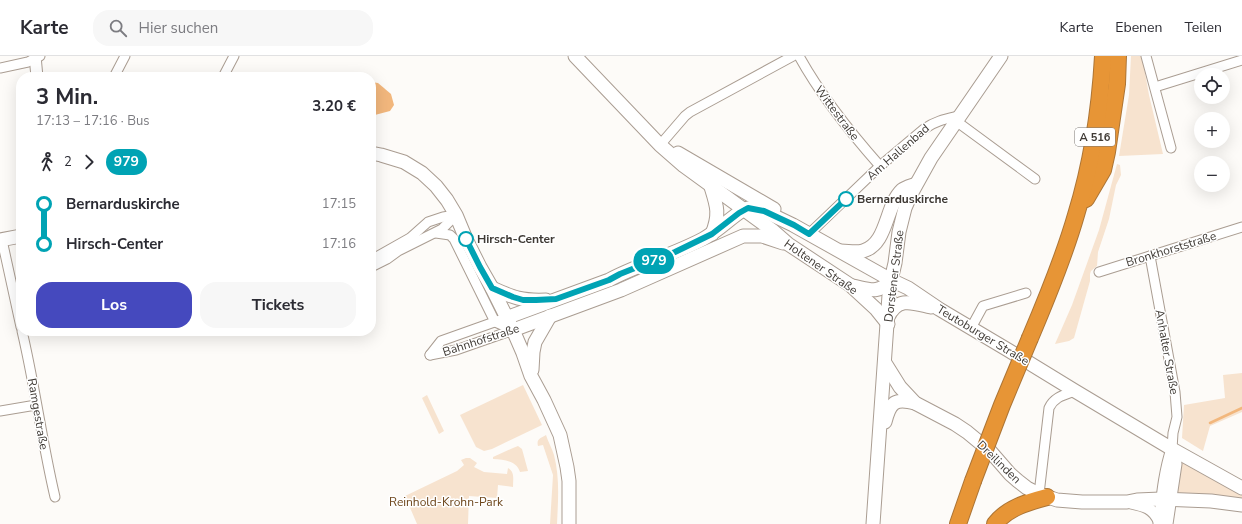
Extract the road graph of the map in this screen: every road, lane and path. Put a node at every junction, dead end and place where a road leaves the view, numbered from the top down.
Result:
1 (234, 56) edge
2 (575, 56) edge
3 (793, 56) edge
4 (799, 56) edge
5 (1000, 56) edge
6 (1104, 56) edge
7 (1118, 56) edge
8 (1146, 56) edge
9 (37, 57) edge
10 (121, 57) edge
11 (1242, 60) edge
12 (0, 68) edge
13 (37, 72) edge
14 (116, 72) edge
15 (225, 72) edge
16 (1155, 87) junction
17 (958, 119) junction
18 (660, 145) junction
19 (1171, 148) dead end
20 (376, 154) edge
21 (880, 166) junction
22 (1034, 179) dead end
23 (916, 184) junction
24 (711, 187) junction
25 (744, 191) junction
26 (747, 211) junction
27 (456, 215) junction
28 (1076, 216) junction
29 (794, 225) junction
30 (1242, 227) edge
31 (440, 233) junction
32 (712, 234) junction
33 (809, 234) junction
34 (743, 236) junction
35 (16, 237) edge
36 (1, 240) edge
37 (788, 244) junction
38 (840, 251) junction
39 (1150, 256) junction
40 (376, 257) edge
41 (376, 264) edge
42 (1099, 272) dead end
43 (891, 280) junction
44 (850, 285) junction
45 (492, 288) junction
46 (1026, 293) dead end
47 (556, 299) junction
48 (16, 305) edge
49 (939, 309) junction
50 (550, 316) junction
51 (501, 320) junction
52 (888, 321) junction
53 (971, 328) junction
54 (513, 330) junction
55 (23, 336) edge
56 (885, 363) junction
57 (531, 376) junction
58 (1075, 391) junction
59 (915, 403) junction
60 (36, 405) junction
61 (0, 411) edge
62 (1172, 449) junction
63 (878, 454) junction
64 (1242, 488) edge
65 (1043, 495) junction
66 (55, 497) dead end
67 (1166, 499) junction
68 (1127, 502) junction
69 (1242, 504) edge
70 (1162, 523) edge
71 (569, 524) edge
72 (872, 524) edge
73 (958, 524) edge
74 (995, 524) edge

1 - 15 street
2 - 18 main road, Holtener Straße
3 - 18 street
4 - 21 street, Wittestraße
5 - 17 main road, Dorstener Straße
6 - 28 highway, A 516
7 - 28 highway, A 516
8 - 16 street
9 - 12 street
9 - 13 street
10 - 14 street
11 - 16 street
16 - 19 street
17 - 21 street, Am Hallenbad
17 - 22 street
17 - 23 main road, Dorstener Straße
18 - 24 main road, Holtener Straße
18 - 25 main road, Holtener Straße
20 - 27 main road
21 - 33 street, Am Hallenbad
23 - 38 main road
23 - 43 main road, Dorstener Straße
24 - 26 main road, Holtener Straße
24 - 32 main road
25 - 26 main road
25 - 29 main road, Holtener Straße
26 - 29 main road, Holtener Straße
26 - 32 main road, Bahnhofstraße
26 - 34 main road
26 - 37 main road, Holtener Straße
27 - 31 street
27 - 40 street
27 - 45 main road
28 - 73 highway, A 516, bridge
29 - 33 main road, Holtener Straße
30 - 39 street, Bronkhorststraße
31 - 41 street
31 - 51 street
32 - 47 main road, Bahnhofstraße
33 - 38 main road, Holtener Straße
34 - 37 main road, Bahnhofstraße
34 - 50 main road, Bahnhofstraße
35 - 36 main road
36 - 48 street
37 - 44 main road, Holtener Straße
38 - 43 main road, Holtener Straße
39 - 42 street, Bronkhorststraße
39 - 62 street, Anhalter Straße
43 - 44 main road
43 - 49 main road, Teutoburger Straße
43 - 52 main road, Dorstener Straße
44 - 52 main road, Holtener Straße
45 - 47 main road
45 - 51 main road
46 - 53 street
47 - 51 main road, Bahnhofstraße
49 - 52 main road
49 - 53 main road, Teutoburger Straße
50 - 54 main road, Bahnhofstraße
50 - 57 main road
51 - 54 main road
51 - 54 street, Bahnhofstraße
52 - 56 main road, Dorstener Straße
53 - 58 main road, Teutoburger Straße
54 - 57 main road
55 - 60 street, Ramgestraße
56 - 59 main road, Dreilinden
56 - 63 main road, Dorstener Straße
57 - 71 main road
58 - 62 main road, Teutoburger Straße
58 - 65 street
59 - 63 main road, Dreilinden
59 - 65 main road, Dreilinden
60 - 61 street
60 - 66 street, Ramgestraße
62 - 64 main road, Teutoburger Straße
62 - 67 street, Anhalter Straße
63 - 72 main road, Dorstener Straße
65 - 68 main road, Dreilinden
65 - 74 highway
67 - 68 main road, Dreilinden
67 - 69 main road
67 - 70 street, Anhalter Straße
68 - 70 street

